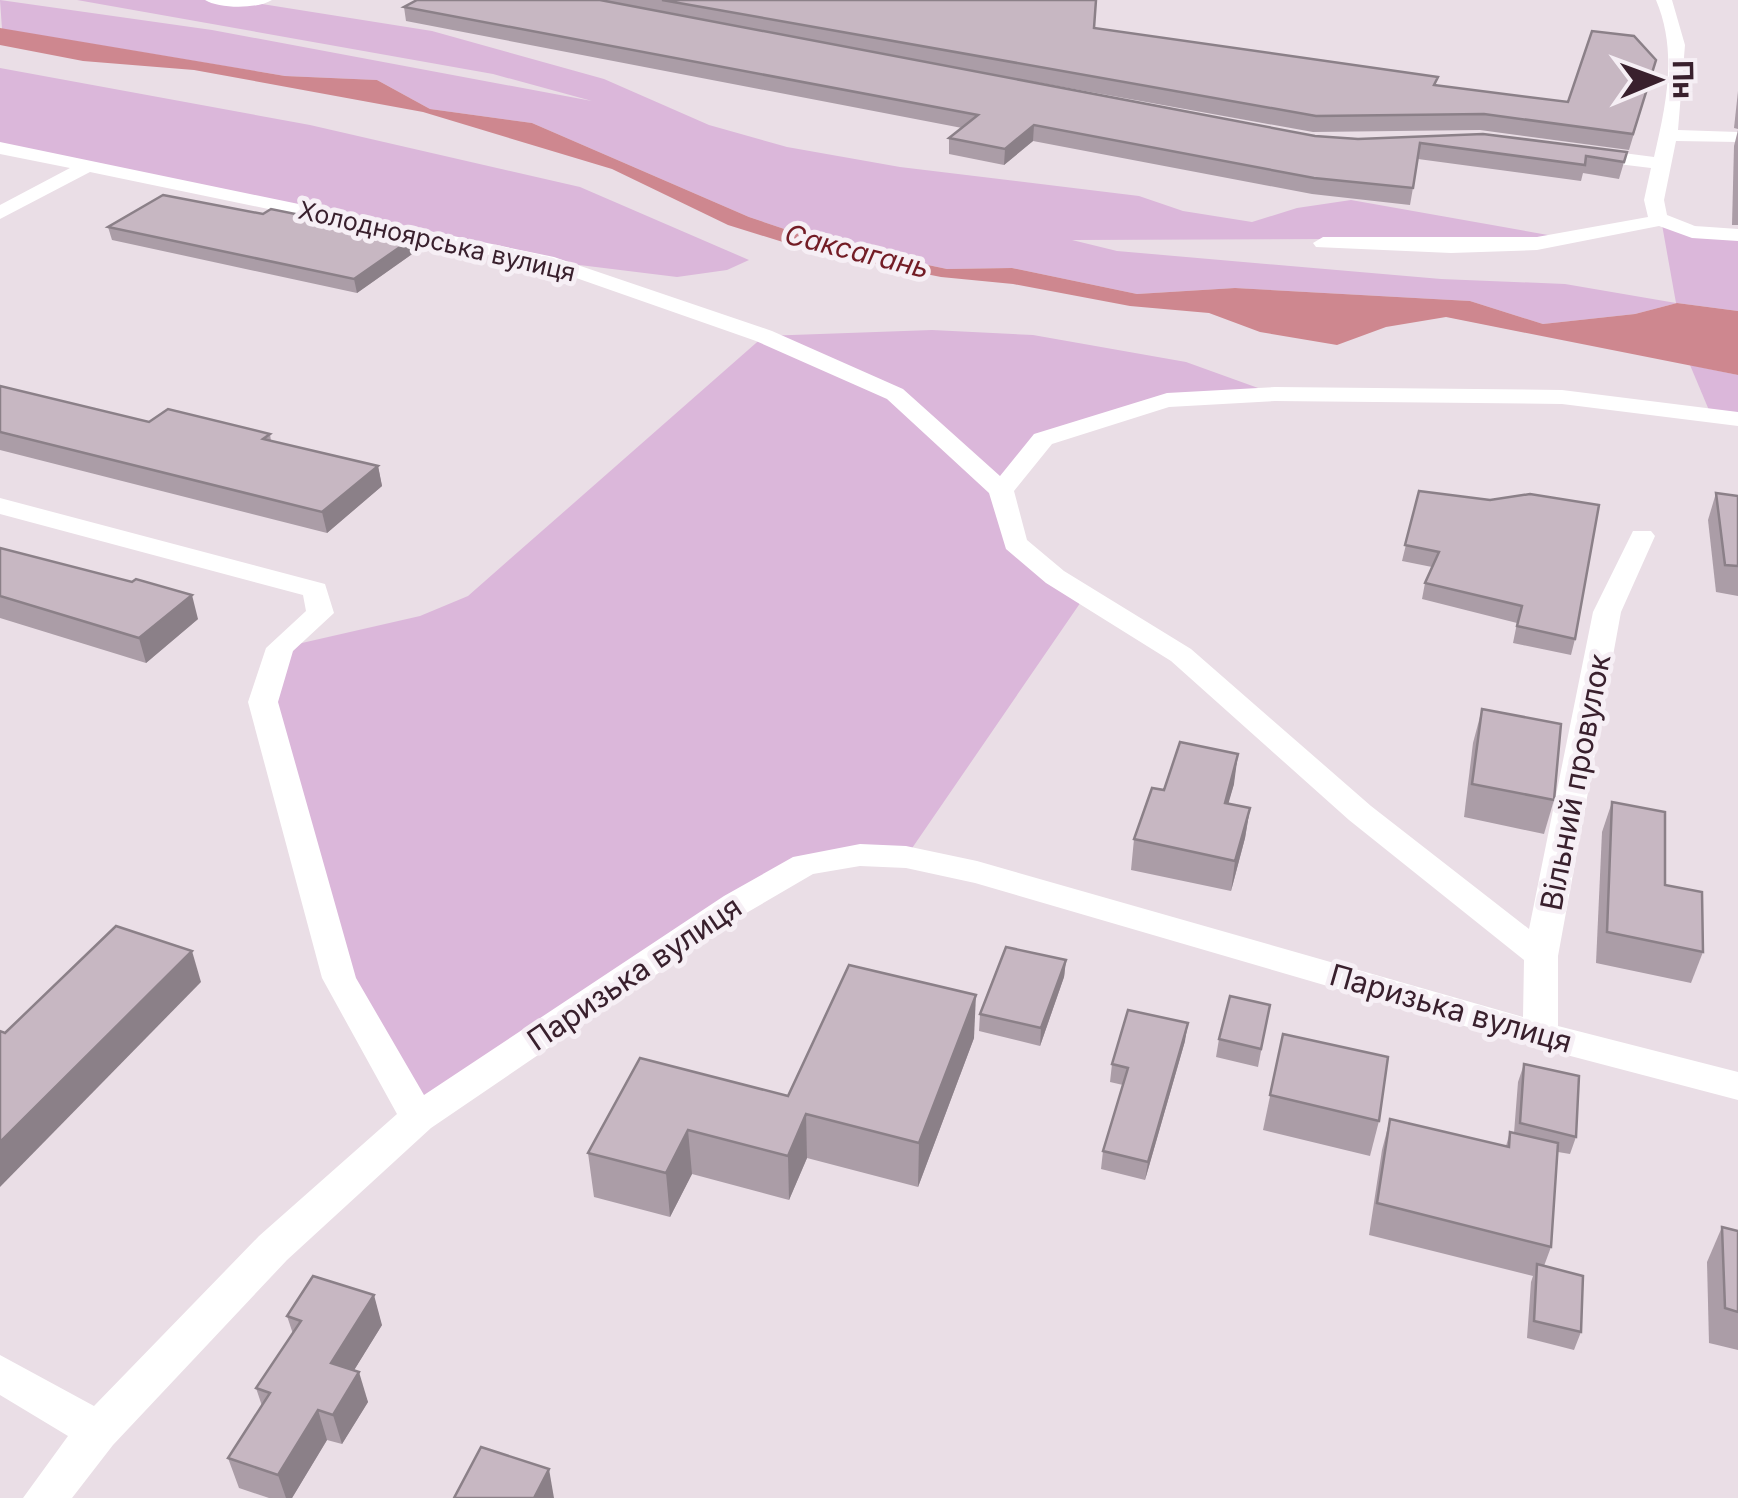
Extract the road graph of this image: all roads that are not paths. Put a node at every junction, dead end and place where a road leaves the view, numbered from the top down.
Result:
1 (264, 0) edge
2 (1664, 0) edge
3 (219, 1) edge
4 (1667, 135) junction
5 (1738, 138) edge
6 (0, 148) edge
7 (1570, 152) edge
8 (1661, 164) junction
9 (90, 166) junction
10 (0, 213) edge
11 (1662, 219) junction
12 (1738, 236) edge
13 (1322, 242) dead end
14 (1738, 418) edge
15 (1001, 490) junction
16 (0, 506) edge
17 (1642, 536) dead end
18 (1542, 956) junction
19 (1540, 1035) junction
20 (1738, 1086) edge
21 (418, 1118) junction
22 (0, 1373) edge
23 (98, 1430) junction
24 (45, 1498) edge

1 - 3 street
2 - 4 street
4 - 5 street
4 - 8 street
6 - 9 street, Холодноярська вулиця
7 - 8 street
8 - 11 street
9 - 10 street
9 - 15 street, Холодноярська вулиця
11 - 12 street
11 - 13 street
14 - 15 street
15 - 18 street
16 - 21 street
17 - 18 street, Вільний провулок
18 - 19 street, Вільний провулок
19 - 20 street, Паризька вулиця
19 - 21 street, Паризька вулиця
21 - 23 street, Паризька вулиця
22 - 23 street
23 - 24 street, Паризька вулиця

